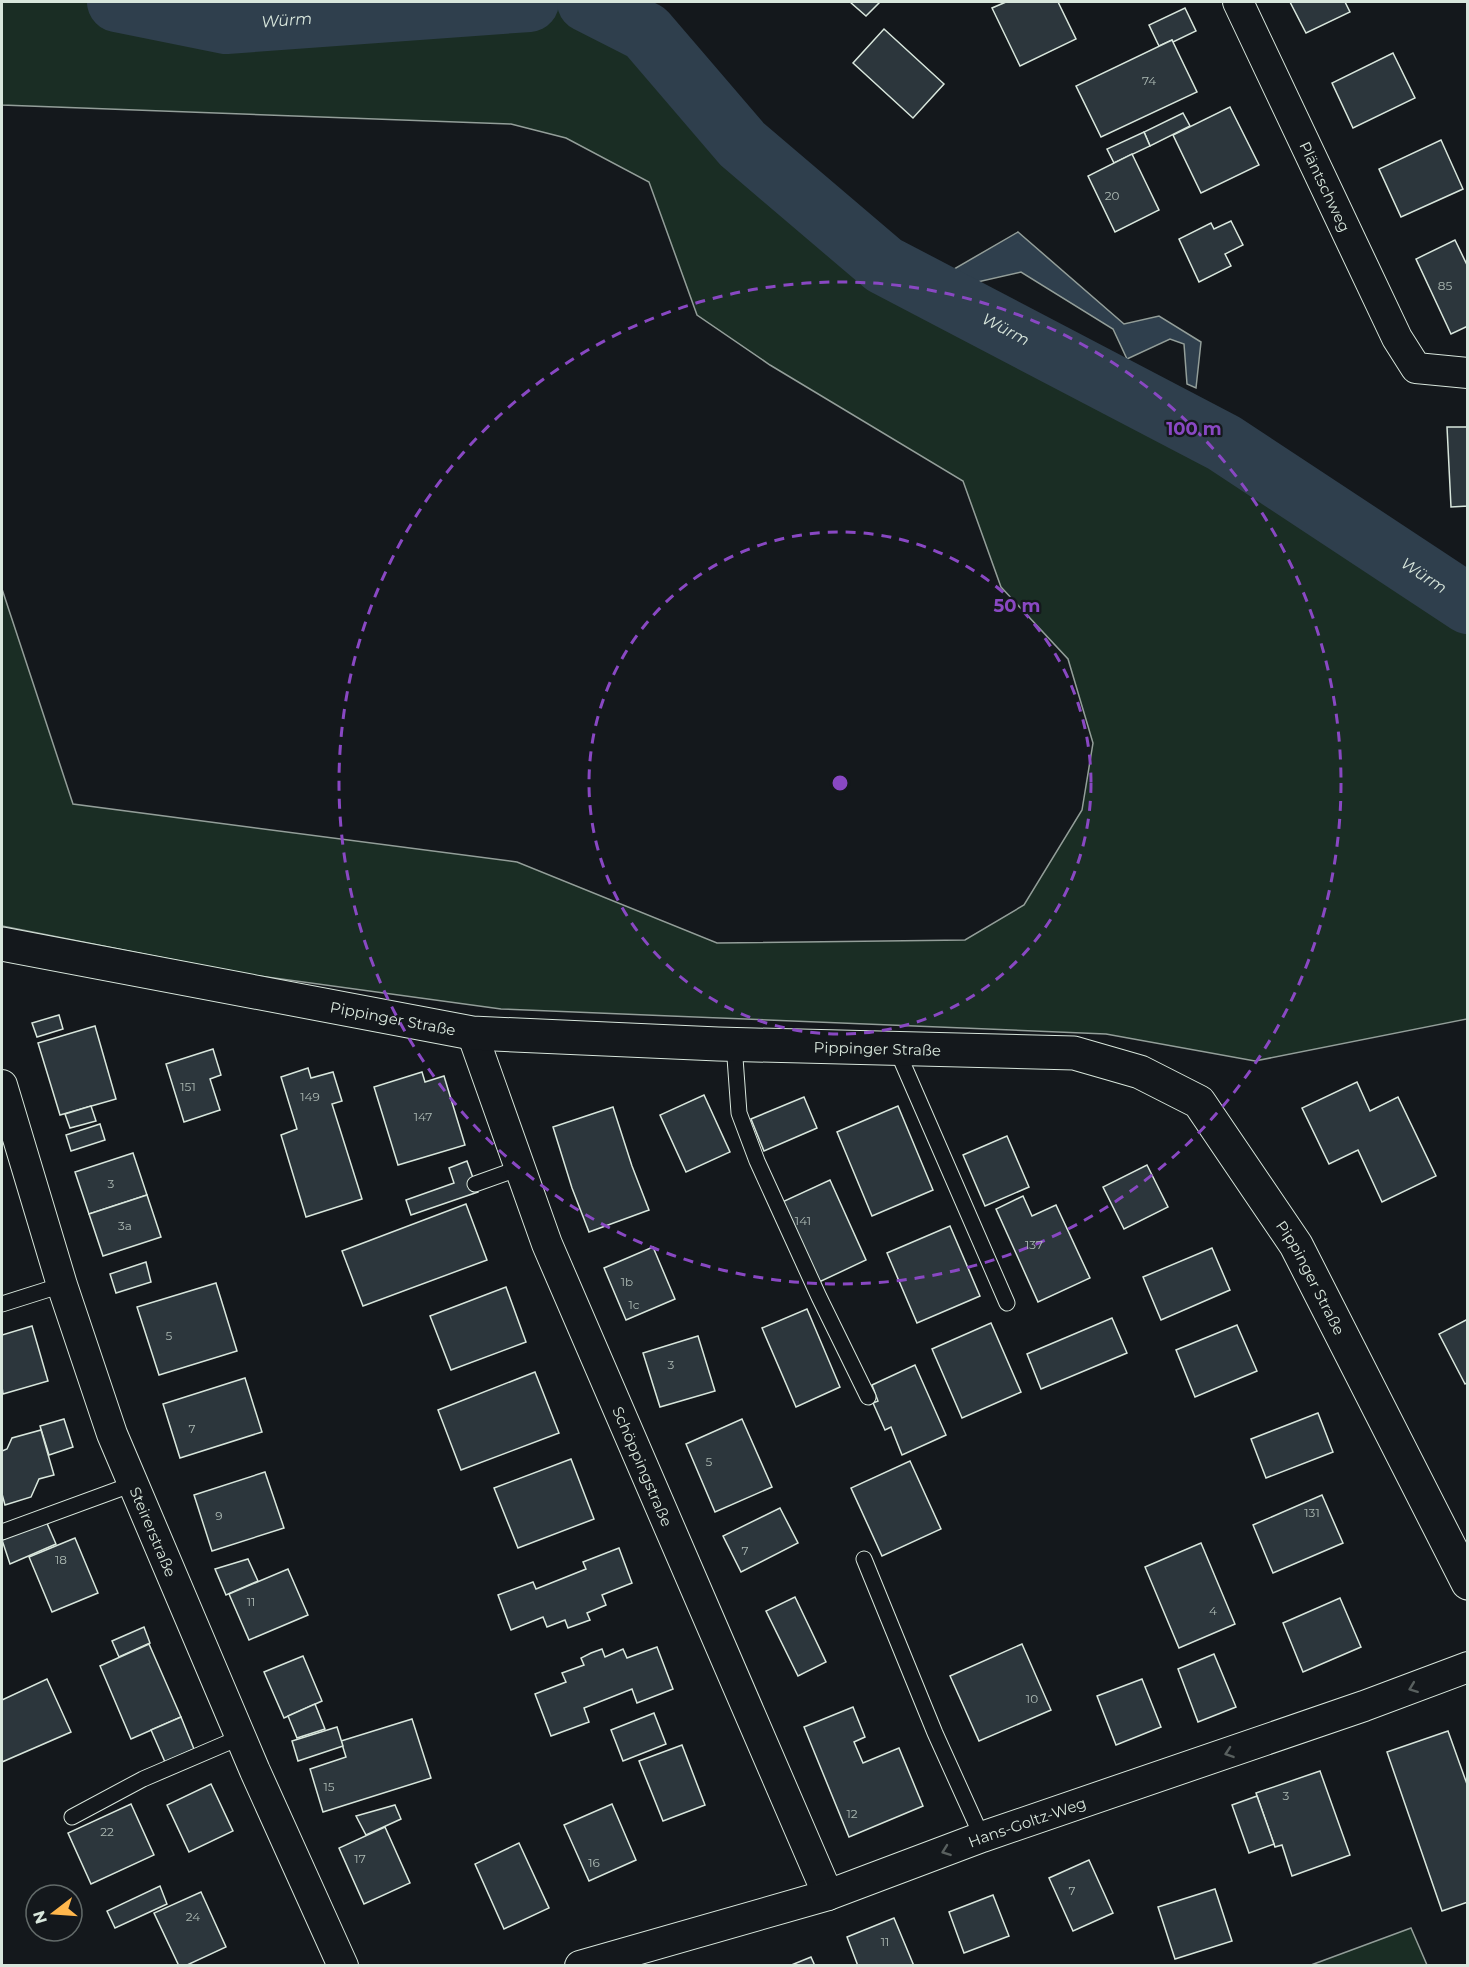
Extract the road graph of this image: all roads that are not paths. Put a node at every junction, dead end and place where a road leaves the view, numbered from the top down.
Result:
1 (1238, 2) edge
2 (1467, 373) edge
3 (2, 944) edge
4 (472, 1033) junction
5 (734, 1044) junction
6 (896, 1048) junction
7 (2, 1084) edge
8 (520, 1168) junction
9 (475, 1184) dead end
10 (62, 1285) junction
11 (1007, 1303) dead end
12 (2, 1304) edge
13 (868, 1397) dead end
14 (133, 1484) junction
15 (2, 1532) edge
16 (864, 1559) dead end
17 (1467, 1583) edge
18 (1467, 1667) edge
19 (241, 1737) junction
20 (72, 1817) dead end
21 (982, 1837) junction
22 (828, 1894) junction
23 (343, 1965) edge
24 (580, 1965) edge

1 - 2 street, Pläntschweg
3 - 4 main road, Pippinger Straße
4 - 5 main road, Pippinger Straße
4 - 8 street, Schöppingstraße
5 - 6 main road, Pippinger Straße
5 - 13 lane
6 - 11 lane
6 - 17 main road, Pippinger Straße
7 - 10 street, Steirerstraße
8 - 9 lane
8 - 22 street, Schöppingstraße
10 - 12 lane
10 - 14 street, Steirerstraße
14 - 15 lane
14 - 19 street, Steirerstraße
16 - 21 lane
18 -> 21 street, Hans-Goltz-Weg
19 - 20 lane
19 - 23 street, Steirerstraße
21 -> 22 street, Hans-Goltz-Weg
22 - 24 street, Hans-Goltz-Weg

